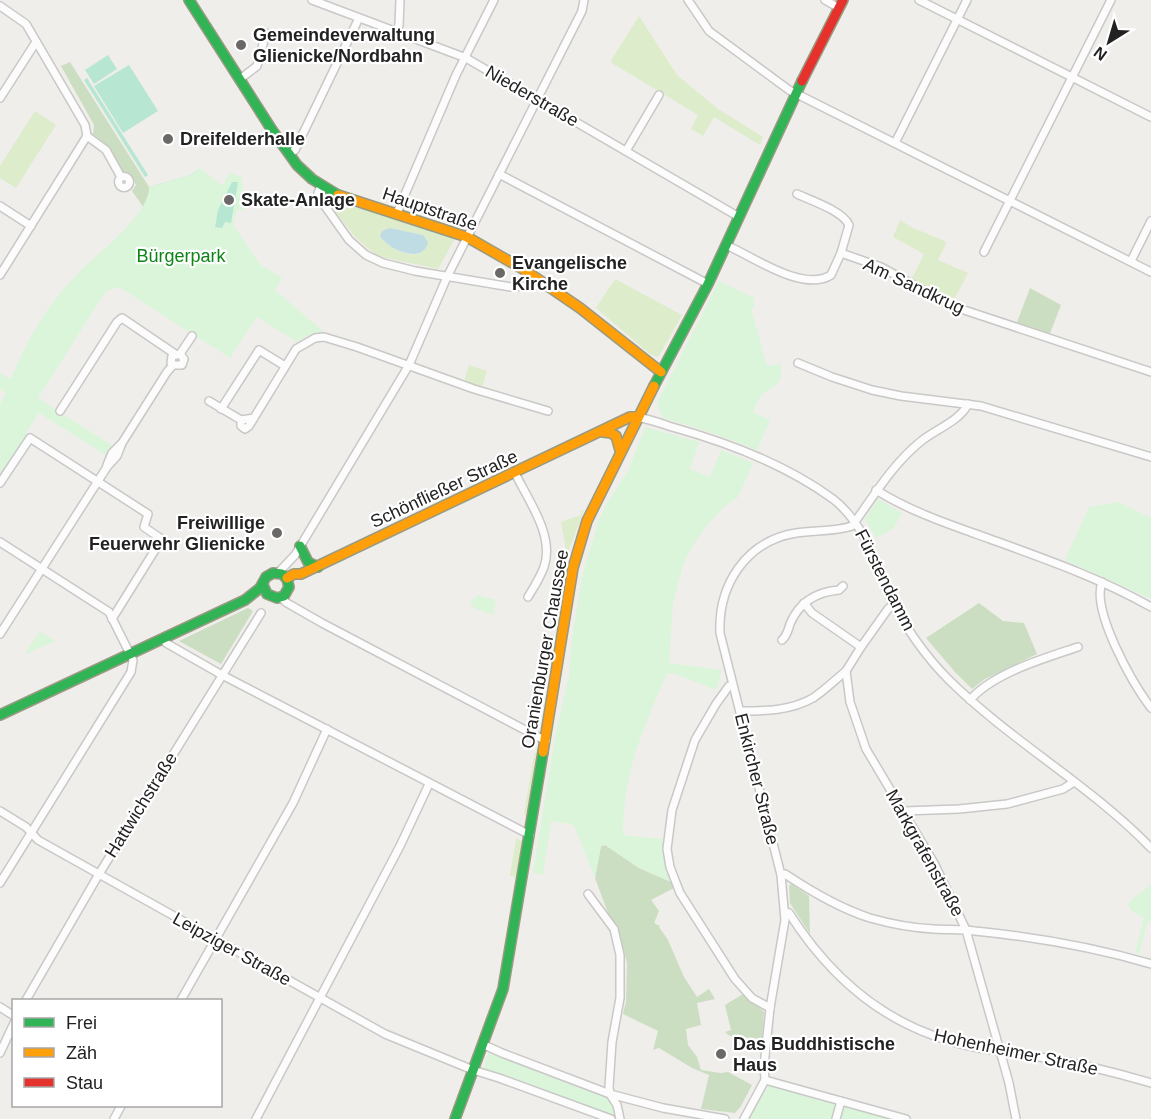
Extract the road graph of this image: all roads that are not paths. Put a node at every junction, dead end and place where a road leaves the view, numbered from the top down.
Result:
1 (189, 0) edge
2 (312, 0) edge
3 (400, 0) edge
4 (495, 0) edge
5 (584, 0) edge
6 (688, 0) edge
7 (825, 0) edge
8 (919, 0) edge
9 (967, 0) edge
10 (1111, 0) edge
11 (841, 4) edge
12 (0, 6) edge
13 (360, 18) junction
14 (957, 19) junction
15 (396, 32) junction
16 (266, 33) dead end
17 (36, 42) junction
18 (466, 58) junction
19 (1072, 77) junction
20 (240, 79) junction
21 (1, 94) edge
22 (796, 94) junction
23 (659, 95) dead end
24 (538, 99) junction
25 (1151, 117) edge
26 (87, 136) junction
27 (895, 143) junction
28 (626, 151) junction
29 (289, 154) junction
30 (499, 174) junction
31 (122, 177) dead end
32 (321, 186) junction
33 (796, 194) dead end
34 (1009, 202) junction
35 (0, 206) edge
36 (397, 213) junction
37 (739, 217) junction
38 (1151, 221) edge
39 (31, 226) junction
40 (467, 237) junction
41 (726, 245) junction
42 (984, 252) dead end
43 (840, 253) junction
44 (1131, 261) junction
45 (1151, 272) edge
46 (0, 275) edge
47 (447, 277) junction
48 (540, 280) junction
49 (708, 284) junction
50 (192, 336) dead end
51 (178, 354) junction
52 (798, 363) dead end
53 (409, 365) junction
54 (285, 366) junction
55 (662, 372) junction
56 (1151, 372) edge
57 (209, 401) dead end
58 (968, 404) junction
59 (221, 408) junction
60 (60, 411) dead end
61 (548, 411) dead end
62 (637, 417) junction
63 (600, 432) junction
64 (620, 450) junction
65 (1151, 457) edge
66 (515, 473) junction
67 (98, 481) junction
68 (0, 483) edge
69 (876, 490) junction
70 (855, 522) junction
71 (0, 542) edge
72 (300, 546) junction
73 (318, 567) junction
74 (42, 568) junction
75 (285, 578) junction
76 (1102, 582) junction
77 (843, 585) dead end
78 (265, 590) junction
79 (528, 597) dead end
80 (281, 598) junction
81 (804, 603) junction
82 (894, 604) junction
83 (1151, 607) edge
84 (261, 613) dead end
85 (112, 619) junction
86 (0, 634) edge
87 (163, 639) junction
88 (782, 640) dead end
89 (861, 646) junction
90 (1078, 647) dead end
91 (130, 655) junction
92 (846, 671) junction
93 (222, 675) junction
94 (732, 685) junction
95 (970, 700) junction
96 (1151, 708) edge
97 (740, 711) junction
98 (0, 715) edge
99 (327, 729) junction
100 (546, 741) junction
101 (1074, 782) junction
102 (429, 784) junction
103 (0, 811) edge
104 (904, 811) junction
105 (31, 832) junction
106 (530, 836) junction
107 (1151, 848) edge
108 (99, 874) junction
109 (781, 875) junction
110 (0, 884) edge
111 (588, 894) dead end
112 (785, 912) junction
113 (966, 930) junction
114 (215, 940) junction
115 (1151, 964) edge
116 (320, 998) junction
117 (27, 999) edge
118 (182, 999) edge
119 (770, 1008) junction
120 (12, 1027) edge
121 (482, 1044) junction
122 (1000, 1051) junction
123 (0, 1053) edge
124 (472, 1070) junction
125 (765, 1080) junction
126 (1151, 1083) edge
127 (610, 1094) junction
128 (841, 1101) junction
129 (256, 1119) edge
130 (455, 1119) edge
131 (611, 1119) edge
132 (620, 1119) edge
133 (725, 1119) edge
134 (744, 1119) edge
135 (836, 1119) edge
136 (906, 1119) edge
137 (1016, 1119) edge

1 - 20 main road, Hauptstraße
2 - 13 street, Niederstraße
3 - 15 street
4 - 18 street
5 - 24 street
6 - 22 street
7 - 11 street
8 - 14 street
9 - 14 street
10 - 19 street
11 - 22 main road, Oranienburger Chaussee
12 - 17 street
13 - 15 street, Niederstraße
13 - 29 street
14 - 19 street
14 - 27 street
15 - 18 street, Niederstraße
16 - 20 street
17 - 21 street
17 - 26 street
18 - 24 street, Niederstraße
18 - 36 street
19 - 25 street
19 - 34 street
20 - 29 main road, Hauptstraße
22 - 27 street
22 - 37 main road, Oranienburger Chaussee
23 - 28 street
24 - 28 street, Niederstraße
24 - 30 street
26 - 31 street
26 - 39 street
27 - 34 street
28 - 37 street, Niederstraße
29 - 32 main road, Hauptstraße
30 - 40 street
30 - 49 street
32 - 36 main road, Hauptstraße
32 - 47 street
33 - 43 street
34 - 42 street
34 - 44 street
35 - 39 street
36 - 40 main road, Hauptstraße
37 - 41 main road, Oranienburger Chaussee
38 - 44 street
39 - 46 street
40 - 47 street
40 - 48 main road, Hauptstraße
41 - 43 street, Am Sandkrug
41 - 49 main road, Oranienburger Chaussee
43 - 56 street, Am Sandkrug
44 - 45 street
47 - 48 street
47 - 53 street
48 - 55 main road, Hauptstraße
49 - 55 main road, Oranienburger Chaussee
50 - 51 street
51 - 60 street
51 - 67 street
52 - 58 street
53 - 54 street
53 - 61 street
53 - 72 street
54 - 59 street
54 - 59 street
55 - 62 main road, Oranienburger Chaussee
57 - 59 street
58 - 65 street
58 - 69 street
62 - 63 main road, Schönfließer Straße
62 - 64 main road, Oranienburger Chaussee
62 - 70 street, Fürstendamm
63 - 64 main road
63 - 66 main road, Schönfließer Straße
64 - 100 main road, Oranienburger Chaussee
66 - 73 main road, Schönfließer Straße
66 - 79 street
67 - 68 street
67 - 74 street
67 - 85 street
69 - 70 street
69 - 76 street
70 - 82 street, Fürstendamm
70 - 94 street, Enkircher Straße
71 - 74 street
72 - 73 main road
72 - 75 street
73 - 75 main road, Schönfließer Straße
74 - 85 street
74 - 86 street
75 - 78 main road
75 - 80 main road
76 - 83 street
76 - 96 street
77 - 81 street
78 - 80 main road
78 - 87 main road
80 - 100 street
81 - 88 street
81 - 89 street
82 - 89 street
82 - 95 street, Fürstendamm
84 - 93 street, Hattwichstraße
85 - 91 street
87 - 91 main road
87 - 93 street
89 - 92 street
90 - 95 street
91 - 98 main road
91 - 105 street
92 - 97 street
92 - 104 street, Markgrafenstraße
93 - 99 street
93 - 108 street, Hattwichstraße
94 - 97 street, Enkircher Straße
94 - 119 street
95 - 101 street, Fürstendamm
97 - 109 street, Enkircher Straße
99 - 102 street
99 - 114 street
100 - 106 main road, Oranienburger Chaussee
101 - 104 street
101 - 107 street, Fürstendamm
102 - 106 street
102 - 116 street
103 - 105 street, Leipziger Straße
104 - 113 street, Markgrafenstraße
105 - 108 street, Leipziger Straße
105 - 110 street
106 - 121 main road, Oranienburger Chaussee
108 - 114 street, Leipziger Straße
108 - 117 street, Hattwichstraße
109 - 112 street, Enkircher Straße
109 - 113 street
111 - 127 street
112 - 119 street, Enkircher Straße
112 - 122 street, Hohenheimer Straße
113 - 115 street
113 - 122 street, Markgrafenstraße
114 - 116 street, Leipziger Straße
114 - 118 street
116 - 124 street, Leipziger Straße
116 - 129 street
119 - 125 street, Enkircher Straße
120 - 123 street
121 - 124 main road, Oranienburger Chaussee
121 - 127 street
122 - 126 street, Hohenheimer Straße
122 - 137 street, Markgrafenstraße
124 - 130 main road, Oranienburger Chaussee
124 - 131 street, Leipziger Straße
125 - 128 street
125 - 134 street, Enkircher Straße
127 - 132 street
127 - 133 street
128 - 135 street
128 - 136 street

